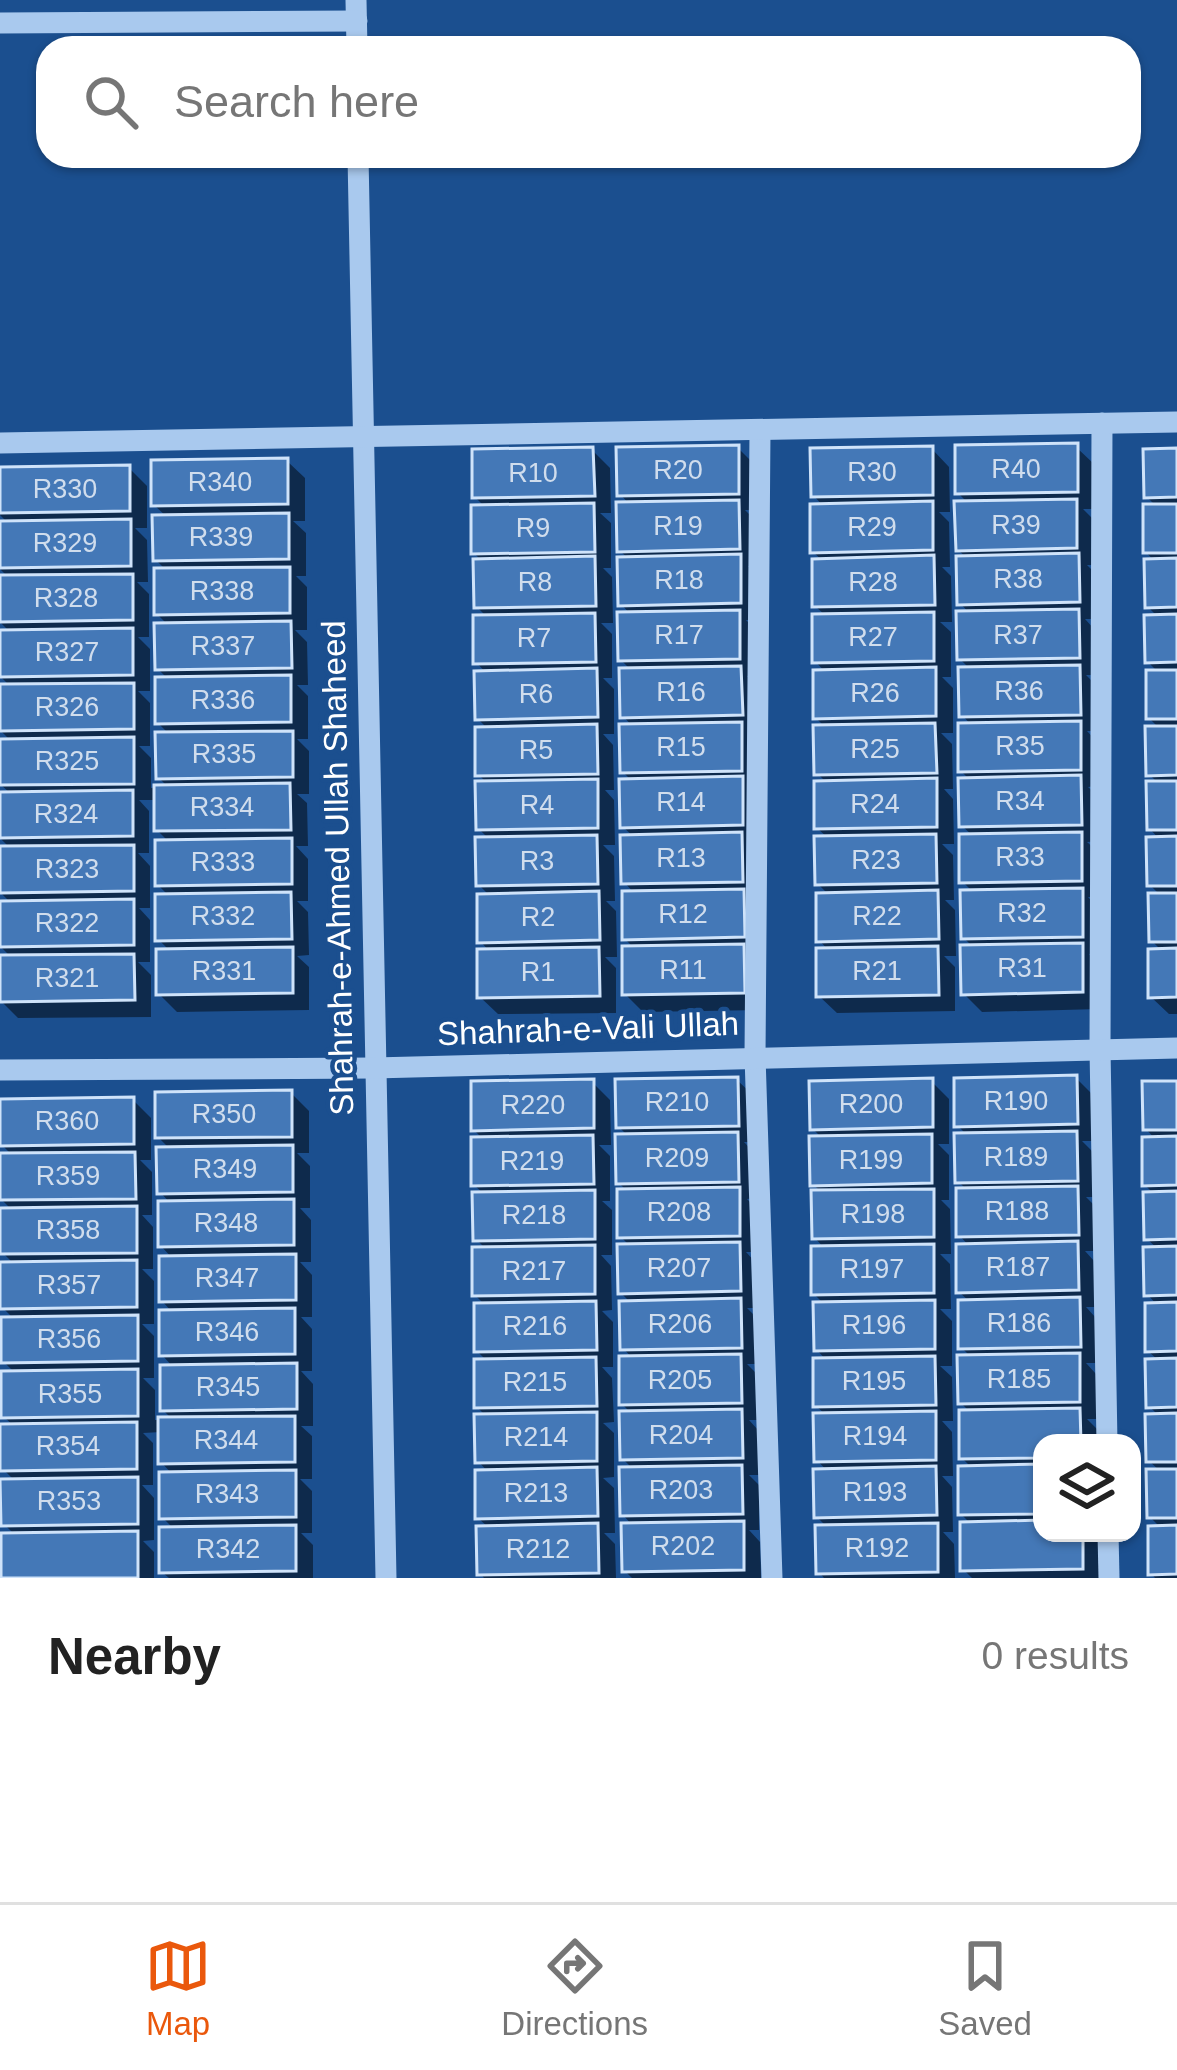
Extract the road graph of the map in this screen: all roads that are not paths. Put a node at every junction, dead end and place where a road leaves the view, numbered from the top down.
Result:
1 (356, 11) edge
2 (0, 23) edge
3 (358, 168) edge
4 (1177, 422) edge
5 (1102, 423) junction
6 (760, 430) junction
7 (362, 437) junction
8 (0, 443) edge
9 (1177, 1048) edge
10 (1100, 1049) junction
11 (755, 1056) junction
12 (374, 1068) junction
13 (0, 1070) edge
14 (1107, 1434) edge
15 (1108, 1542) edge
16 (386, 1578) edge
17 (772, 1578) edge
18 (1109, 1578) edge

1 - 2 street
3 - 7 street, Shahrah-e-Ahmed Ullah Shaheed
4 - 5 street
5 - 6 street
5 - 10 street
6 - 7 street
6 - 11 street
7 - 8 street
7 - 12 street, Shahrah-e-Ahmed Ullah Shaheed
9 - 10 street, Shahrah-e-Vali Ullah
10 - 11 street, Shahrah-e-Vali Ullah
10 - 14 street
11 - 12 street, Shahrah-e-Vali Ullah
11 - 17 street
12 - 13 street, Shahrah-e-Vali Ullah
12 - 16 street, Shahrah-e-Ahmed Ullah Shaheed
15 - 18 street

